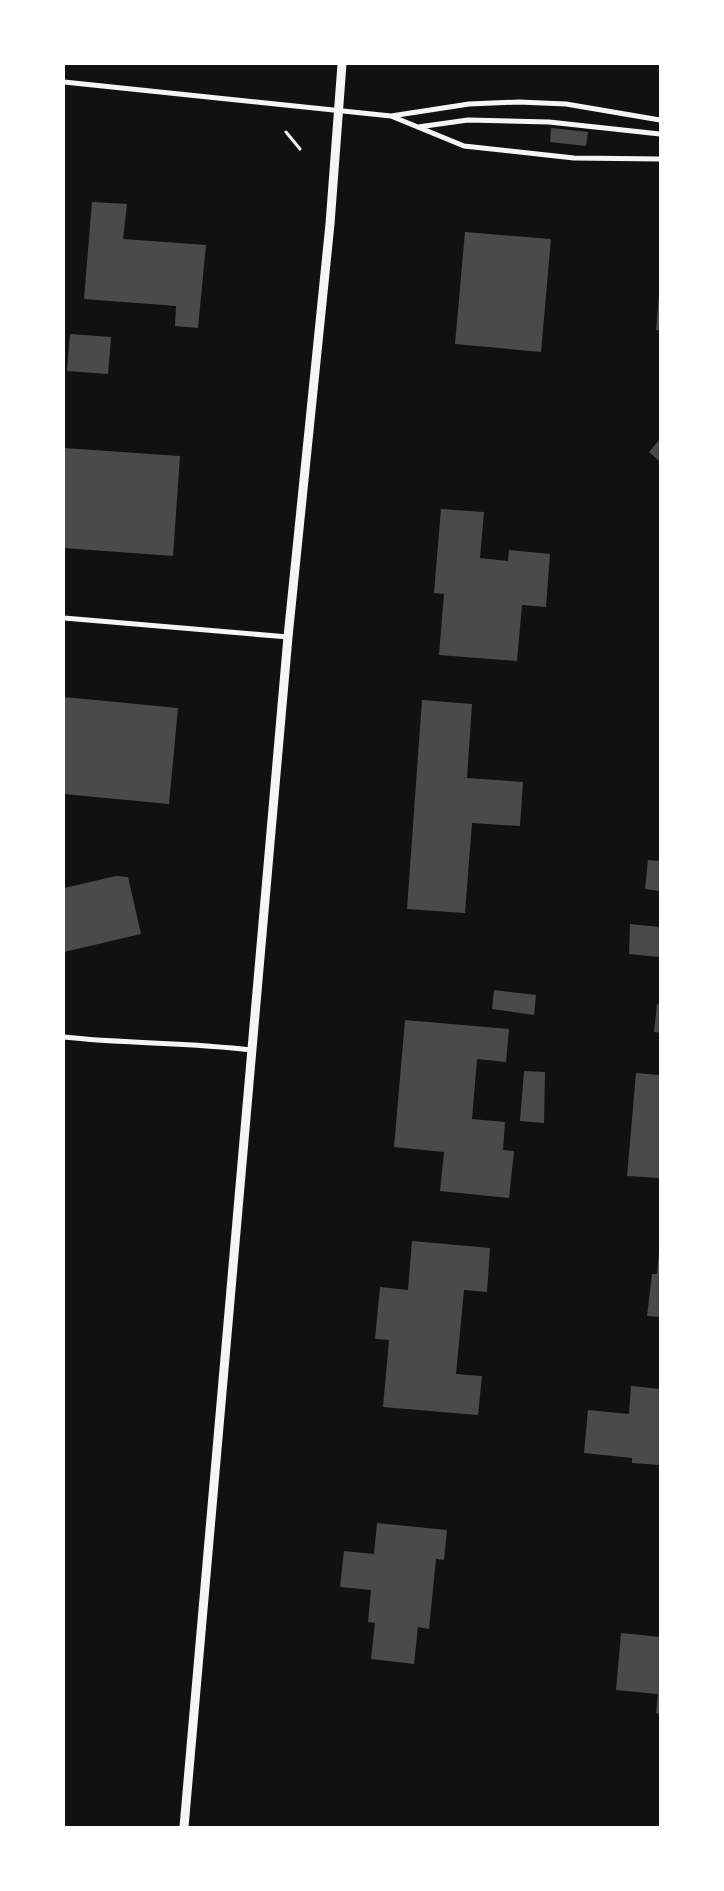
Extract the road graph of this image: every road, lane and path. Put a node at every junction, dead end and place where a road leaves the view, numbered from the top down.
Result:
1 (342, 64) edge
2 (64, 82) edge
3 (339, 111) junction
4 (391, 116) junction
5 (660, 120) edge
6 (418, 127) junction
7 (286, 132) dead end
8 (660, 134) edge
9 (300, 149) dead end
10 (660, 159) edge
11 (64, 618) edge
12 (288, 638) junction
13 (64, 1037) edge
14 (251, 1050) junction
15 (184, 1827) edge

1 - 3 street
2 - 3 street
3 - 4 street
3 - 12 street
4 - 5 street
4 - 6 street
6 - 8 street
6 - 10 street
7 - 9 path
11 - 12 street
12 - 14 street
13 - 14 street
14 - 15 street

